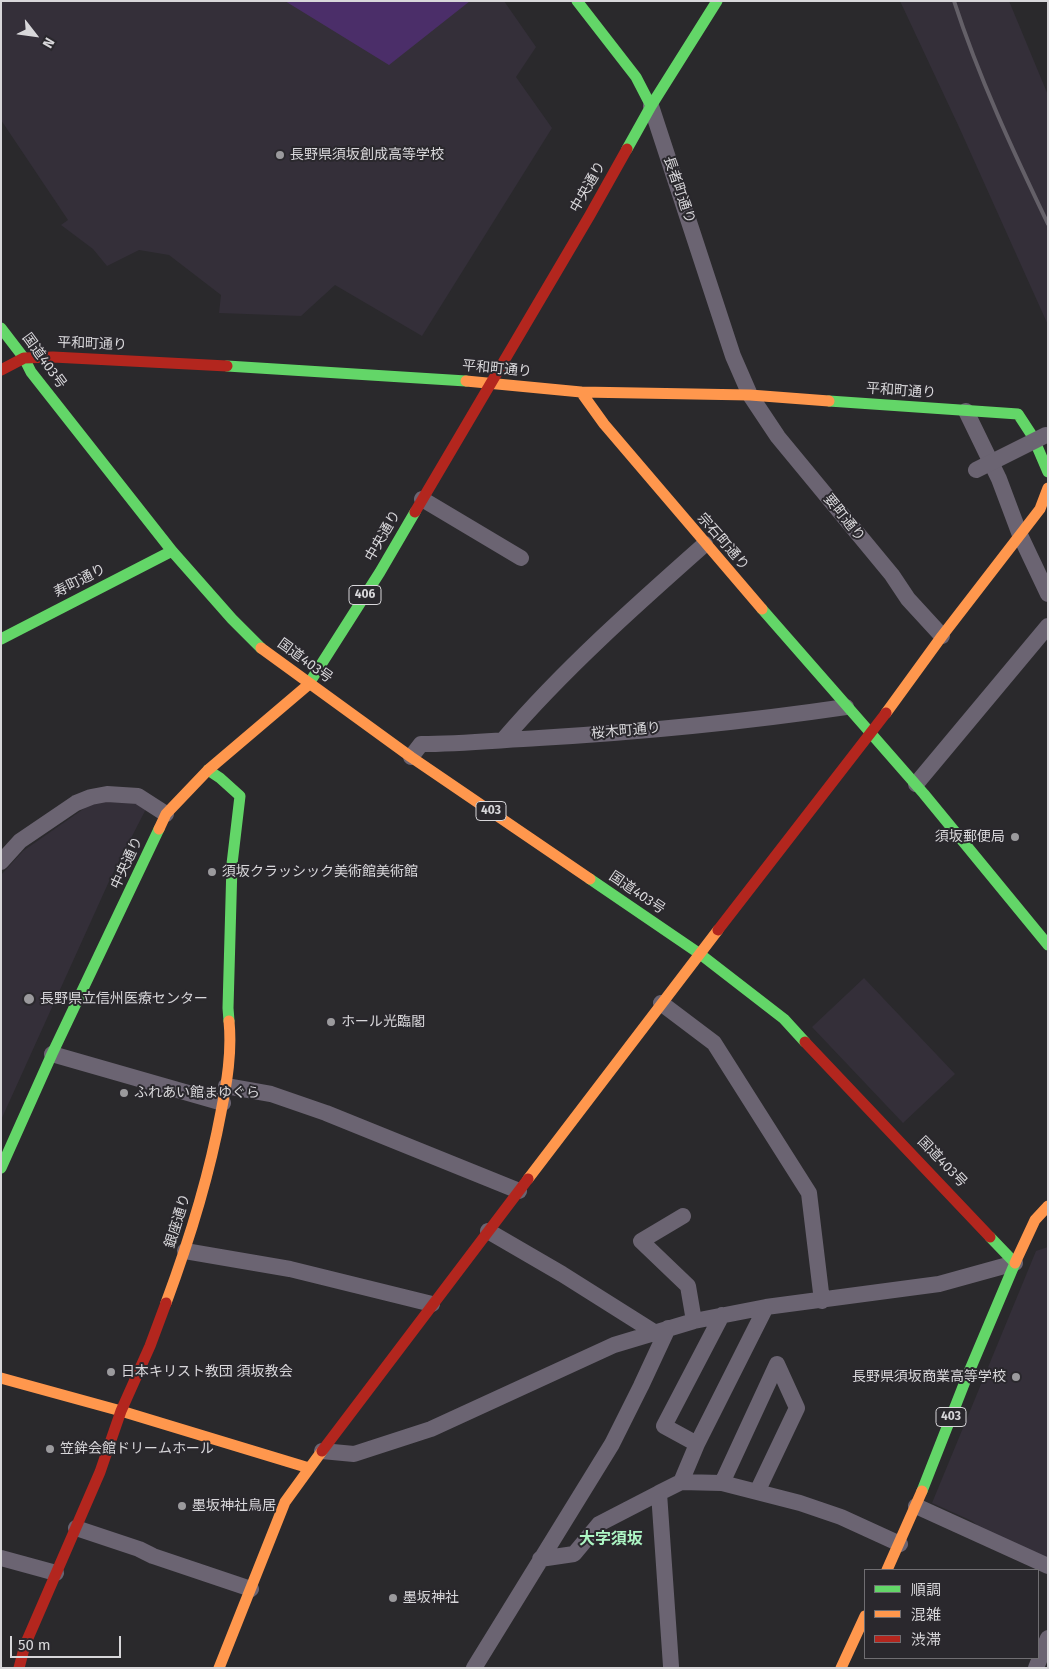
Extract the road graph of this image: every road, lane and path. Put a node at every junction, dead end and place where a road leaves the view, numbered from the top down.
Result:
1 (577, 1) edge
2 (717, 1) edge
3 (652, 106) junction
4 (1, 328) edge
5 (24, 358) junction
6 (1, 370) edge
7 (490, 383) junction
8 (581, 392) junction
9 (750, 395) junction
10 (966, 411) junction
11 (1046, 435) dead end
12 (976, 470) dead end
13 (1048, 472) edge
14 (1048, 488) edge
15 (422, 499) junction
16 (1020, 535) junction
17 (705, 544) junction
18 (172, 551) junction
19 (521, 558) dead end
20 (1048, 594) edge
21 (1048, 626) edge
22 (942, 636) junction
23 (1, 639) edge
24 (309, 684) junction
25 (846, 708) junction
26 (871, 734) junction
27 (503, 740) junction
28 (410, 757) junction
29 (208, 770) junction
30 (916, 784) junction
31 (166, 814) junction
32 (1, 862) edge
33 (1048, 945) edge
34 (700, 954) junction
35 (661, 1003) junction
36 (52, 1054) junction
37 (226, 1086) junction
38 (223, 1103) junction
39 (1, 1168) edge
40 (518, 1191) junction
41 (1048, 1206) edge
42 (683, 1216) dead end
43 (488, 1231) junction
44 (185, 1250) junction
45 (1015, 1263) junction
46 (822, 1301) junction
47 (432, 1304) junction
48 (766, 1307) junction
49 (722, 1315) junction
50 (694, 1321) junction
51 (661, 1330) junction
52 (1, 1378) edge
53 (121, 1411) junction
54 (697, 1444) junction
55 (322, 1451) junction
56 (309, 1468) junction
57 (681, 1482) junction
58 (722, 1483) junction
59 (757, 1492) junction
60 (659, 1493) junction
61 (916, 1506) junction
62 (76, 1528) junction
63 (900, 1544) junction
64 (1, 1558) edge
65 (540, 1559) junction
66 (1048, 1566) edge
67 (888, 1569) edge
68 (56, 1573) junction
69 (251, 1589) junction
70 (864, 1618) edge
71 (1048, 1638) edge
72 (671, 1666) dead end
73 (843, 1667) edge
74 (19, 1668) edge
75 (219, 1668) edge
76 (474, 1668) edge
77 (1036, 1668) edge

1 - 3 main road, 長者町通り
2 - 3 main road, 中央通り / 406
3 - 7 main road, 中央通り / 406
3 - 9 street, 長者町通り
4 - 5 main road, 国道403号 / 403
5 - 6 main road
5 - 7 main road, 平和町通り
5 - 18 main road, 国道403号 / 403
7 - 8 main road, 平和町通り
7 - 15 main road, 中央通り / 406
8 - 9 main road, 平和町通り
8 - 17 main road, 宗石町通り
9 - 10 main road, 平和町通り
9 - 22 street, 要町通り
10 - 13 main road, 平和町通り
10 - 16 street
11 - 12 street, bridge
14 - 16 main road
15 - 19 street
15 - 24 main road, 中央通り / 406
16 - 20 street
16 - 22 main road
17 - 25 main road, 宗石町通り
17 - 27 street
18 - 23 main road, 寿町通り
18 - 24 main road, 国道403号 / 403
21 - 30 street
22 - 26 main road
24 - 28 main road, 国道403号 / 403
24 - 29 main road, 中央通り / 406
25 - 26 main road, 宗石町通り
25 - 27 street, 桜木町通り
26 - 30 main road
26 - 34 main road
27 - 28 street, 桜木町通り
28 - 34 main road, 国道403号 / 403
29 - 31 main road, 中央通り / 406
29 - 37 main road, 銀座通り
30 - 33 main road
31 - 32 street
31 - 36 main road, 中央通り / 406
34 - 35 main road
34 - 45 main road, 国道403号 / 403
35 - 40 main road
35 - 46 street
36 - 38 street
36 - 39 main road, 中央通り / 406
37 - 38 main road, 銀座通り
37 - 40 street
38 - 44 main road, 銀座通り
40 - 43 main road
41 - 45 main road
42 - 50 street
43 - 47 main road
43 - 51 street
44 - 47 street
44 - 53 main road, 銀座通り
45 - 46 street
45 - 61 main road, 403
46 - 48 street
47 - 55 main road
48 - 49 street
48 - 54 street
49 - 50 street
49 - 54 street
50 - 51 street
51 - 55 street
51 - 65 street
52 - 53 main road
53 - 56 main road
53 - 62 main road, 銀座通り
54 - 57 street
55 - 56 main road
56 - 69 main road
57 - 58 street
57 - 60 street
58 - 59 street
58 - 59 street
59 - 63 street
60 - 65 street
60 - 72 street
61 - 63 main road, 403
61 - 66 street
62 - 68 main road, 銀座通り
62 - 69 street
63 - 67 main road, 403
64 - 68 street
65 - 76 street
68 - 74 main road, 銀座通り
69 - 75 main road
70 - 73 main road
71 - 77 street

